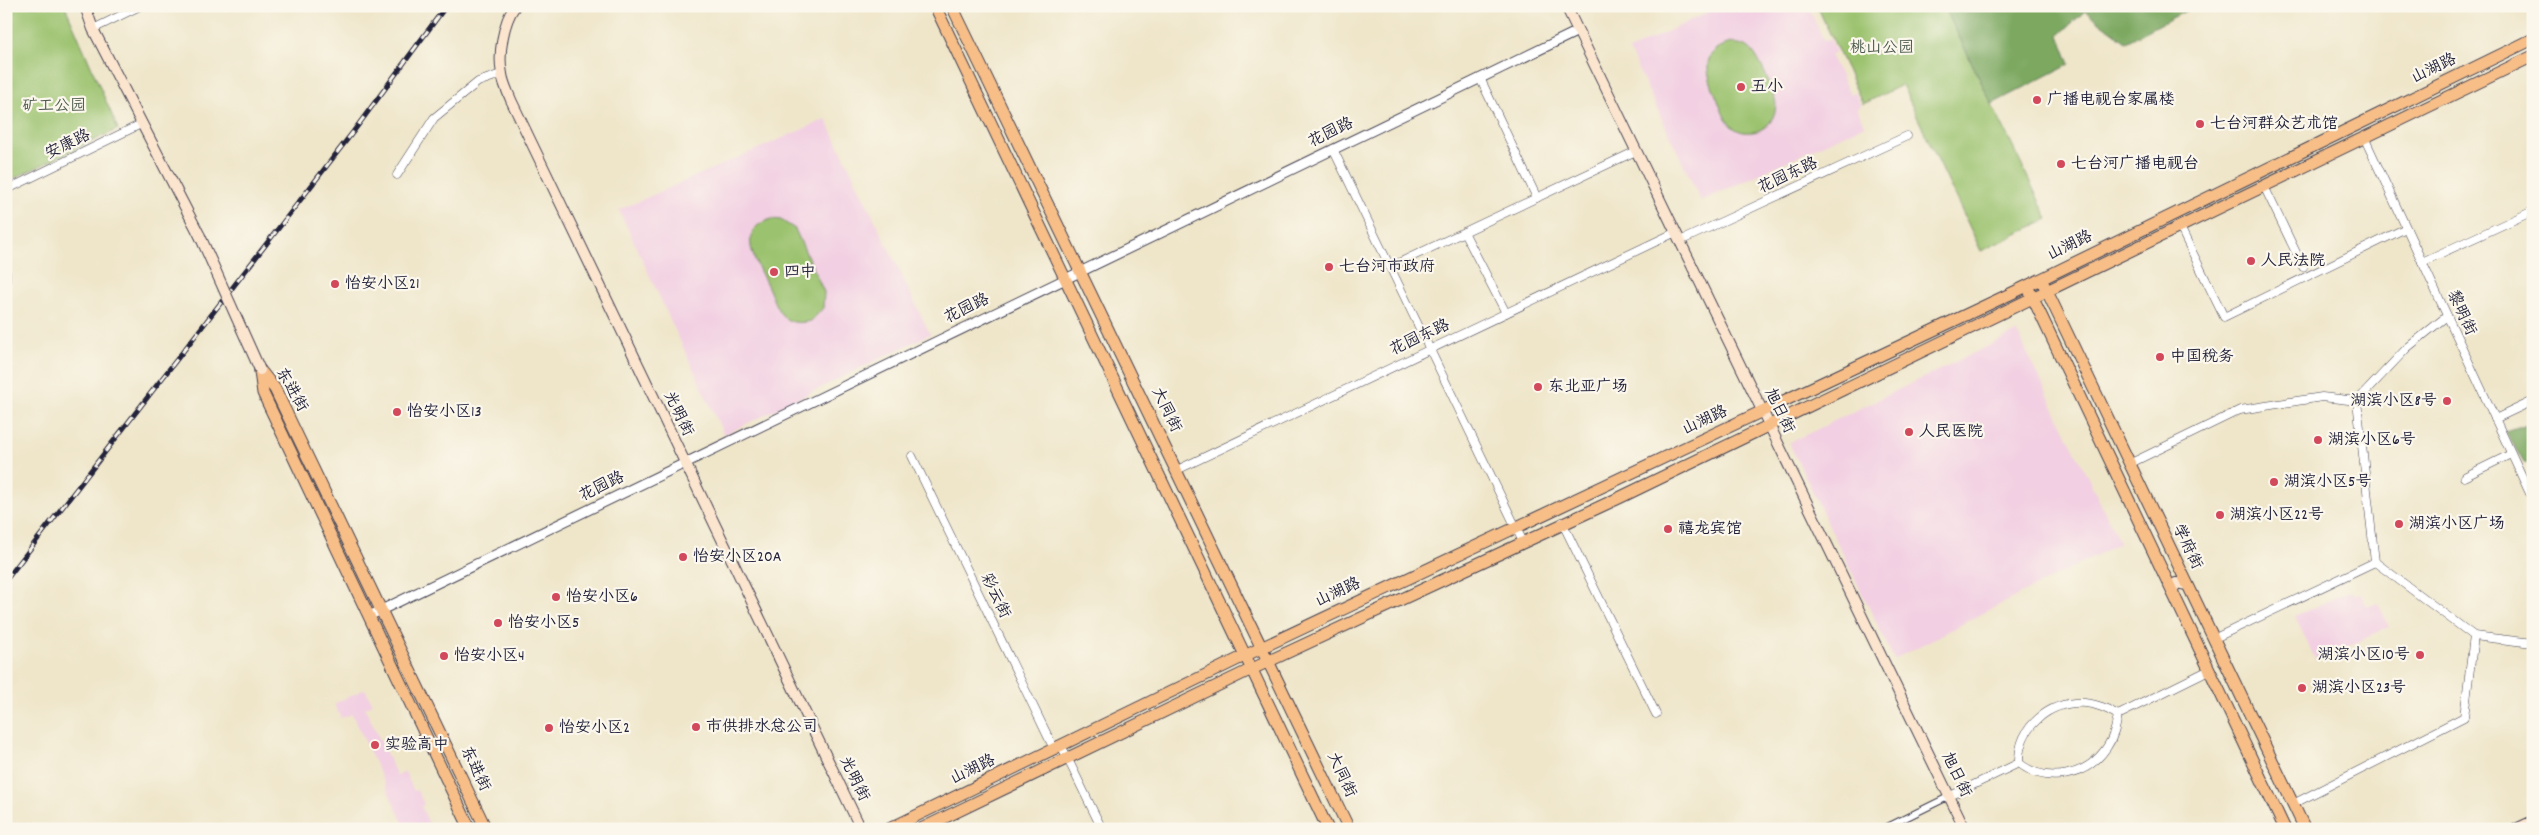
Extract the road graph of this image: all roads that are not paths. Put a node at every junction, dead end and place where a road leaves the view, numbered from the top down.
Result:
1 (85, 6) edge
2 (140, 6) edge
3 (515, 6) edge
4 (935, 6) edge
5 (952, 6) edge
6 (1566, 6) edge
7 (93, 29) junction
8 (1578, 31) junction
9 (2533, 40) edge
10 (2533, 56) edge
11 (501, 74) junction
12 (1480, 78) junction
13 (142, 124) junction
14 (1907, 136) dead end
15 (2364, 137) junction
16 (1333, 149) junction
17 (1636, 151) junction
18 (397, 175) dead end
19 (2264, 186) junction
20 (6, 190) edge
21 (1537, 198) junction
22 (2533, 211) edge
23 (2180, 227) junction
24 (2406, 228) junction
25 (1464, 232) junction
26 (1678, 236) junction
27 (2422, 262) junction
28 (1390, 267) junction
29 (2304, 267) dead end
30 (1081, 270) junction
31 (6, 272) edge
32 (2041, 278) junction
33 (1064, 279) junction
34 (6, 281) edge
35 (2027, 286) junction
36 (2047, 290) junction
37 (2032, 298) junction
38 (1506, 313) junction
39 (2447, 316) junction
40 (1429, 349) junction
41 (260, 370) junction
42 (2357, 400) junction
43 (2533, 401) edge
44 (1763, 411) junction
45 (2495, 419) junction
46 (1770, 425) junction
47 (2511, 454) junction
48 (912, 456) dead end
49 (685, 463) junction
50 (2129, 464) junction
51 (1177, 470) junction
52 (2464, 477) dead end
53 (2533, 500) edge
54 (1562, 522) junction
55 (1515, 527) junction
56 (1523, 542) junction
57 (2375, 562) junction
58 (2187, 585) junction
59 (2172, 592) junction
60 (382, 610) junction
61 (369, 616) junction
62 (2474, 636) junction
63 (2213, 639) junction
64 (2533, 643) edge
65 (1263, 647) junction
66 (1244, 656) junction
67 (1270, 661) junction
68 (1252, 669) junction
69 (2209, 670) junction
70 (1656, 714) dead end
71 (2118, 714) junction
72 (1058, 747) junction
73 (1068, 758) junction
74 (2019, 763) junction
75 (1950, 796) junction
76 (2293, 804) junction
77 (2533, 820) edge
78 (470, 829) edge
79 (486, 829) edge
80 (861, 829) edge
81 (889, 829) edge
82 (921, 829) edge
83 (1102, 829) edge
84 (1328, 829) edge
85 (1349, 829) edge
86 (1883, 829) edge
87 (1965, 829) edge
88 (2285, 829) edge
89 (2305, 829) edge
90 (2516, 829) edge

1 - 7 main road
2 - 7 street
3 - 11 main road, 光明街
4 - 33 main road
5 - 30 main road, 大同街
6 - 8 main road, 旭日街
7 - 13 main road
8 - 12 street, 花园路
8 - 17 main road, 旭日街
9 - 32 main road, 山湖路
10 - 15 main road, 山湖路
11 - 18 street
11 - 49 main road, 光明街
12 - 16 street, 花园路
12 - 21 street
13 - 20 street, 安康路
13 - 41 main road, bridge
14 - 26 street, 花园东路
15 - 19 main road, 山湖路
15 - 24 street, 黎明街
16 - 28 street
16 - 30 street, 花园路
17 - 21 street
17 - 26 main road, 旭日街
19 - 23 main road, 山湖路
19 - 29 street
21 - 25 street
22 - 27 street
23 - 24 street
23 - 36 main road, 山湖路
24 - 27 street, 黎明街
25 - 28 street
25 - 38 street
26 - 38 street, 花园东路
26 - 44 main road, 旭日街
27 - 39 street, 黎明街
28 - 40 street
30 - 33 street, 花园路
30 - 51 main road, 大同街
31 - 34 street
32 - 35 main road, 山湖路
32 - 36 main road, 学府街
33 - 49 street, 花园路
33 - 66 main road
35 - 37 main road, 学府街
35 - 44 main road, 山湖路
36 - 37 main road, 山湖路
36 - 50 main road, 学府街
37 - 46 main road, 山湖路
37 - 59 main road, 学府街
38 - 40 street, 花园东路
39 - 42 street
39 - 45 street, 黎明街
40 - 51 street, 花园东路
40 - 55 street
41 - 60 main road, 东进街
41 - 61 main road, 东进街
42 - 50 street
42 - 57 street
43 - 45 street
44 - 46 main road, 旭日街
44 - 55 main road, 山湖路
45 - 47 street, 黎明街
46 - 54 main road, 山湖路
46 - 75 main road, 旭日街
47 - 52 street
47 - 53 street, 黎明街
48 - 72 street, 彩云街
49 - 60 street, 花园路
49 - 80 main road, 光明街
50 - 58 main road, 学府街
51 - 65 main road, 大同街
54 - 56 main road, 山湖路
54 - 70 street
55 - 56 street
55 - 65 main road, 山湖路
56 - 67 main road, 山湖路
57 - 62 street
57 - 63 street
58 - 59 main road
58 - 63 main road, 学府街
59 - 69 main road, 学府街
60 - 61 street, 花园路
60 - 79 main road, 东进街
61 - 78 main road, 东进街
62 - 64 street
62 - 76 street
63 - 76 main road, 学府街
65 - 66 main road, 山湖路
65 - 67 main road, 大同街
66 - 68 main road
66 - 72 main road, 山湖路
67 - 68 main road, 山湖路
67 - 85 main road, 大同街
68 - 73 main road, 山湖路
68 - 84 main road
69 - 71 street
69 - 88 main road, 学府街
71 - 74 street
71 - 74 street
72 - 73 street, 彩云街
72 - 81 main road, 山湖路
73 - 82 main road, 山湖路
73 - 83 street, 彩云街
74 - 75 street
75 - 86 street
75 - 87 main road, 旭日街
76 - 89 main road, 学府街
77 - 90 main road

